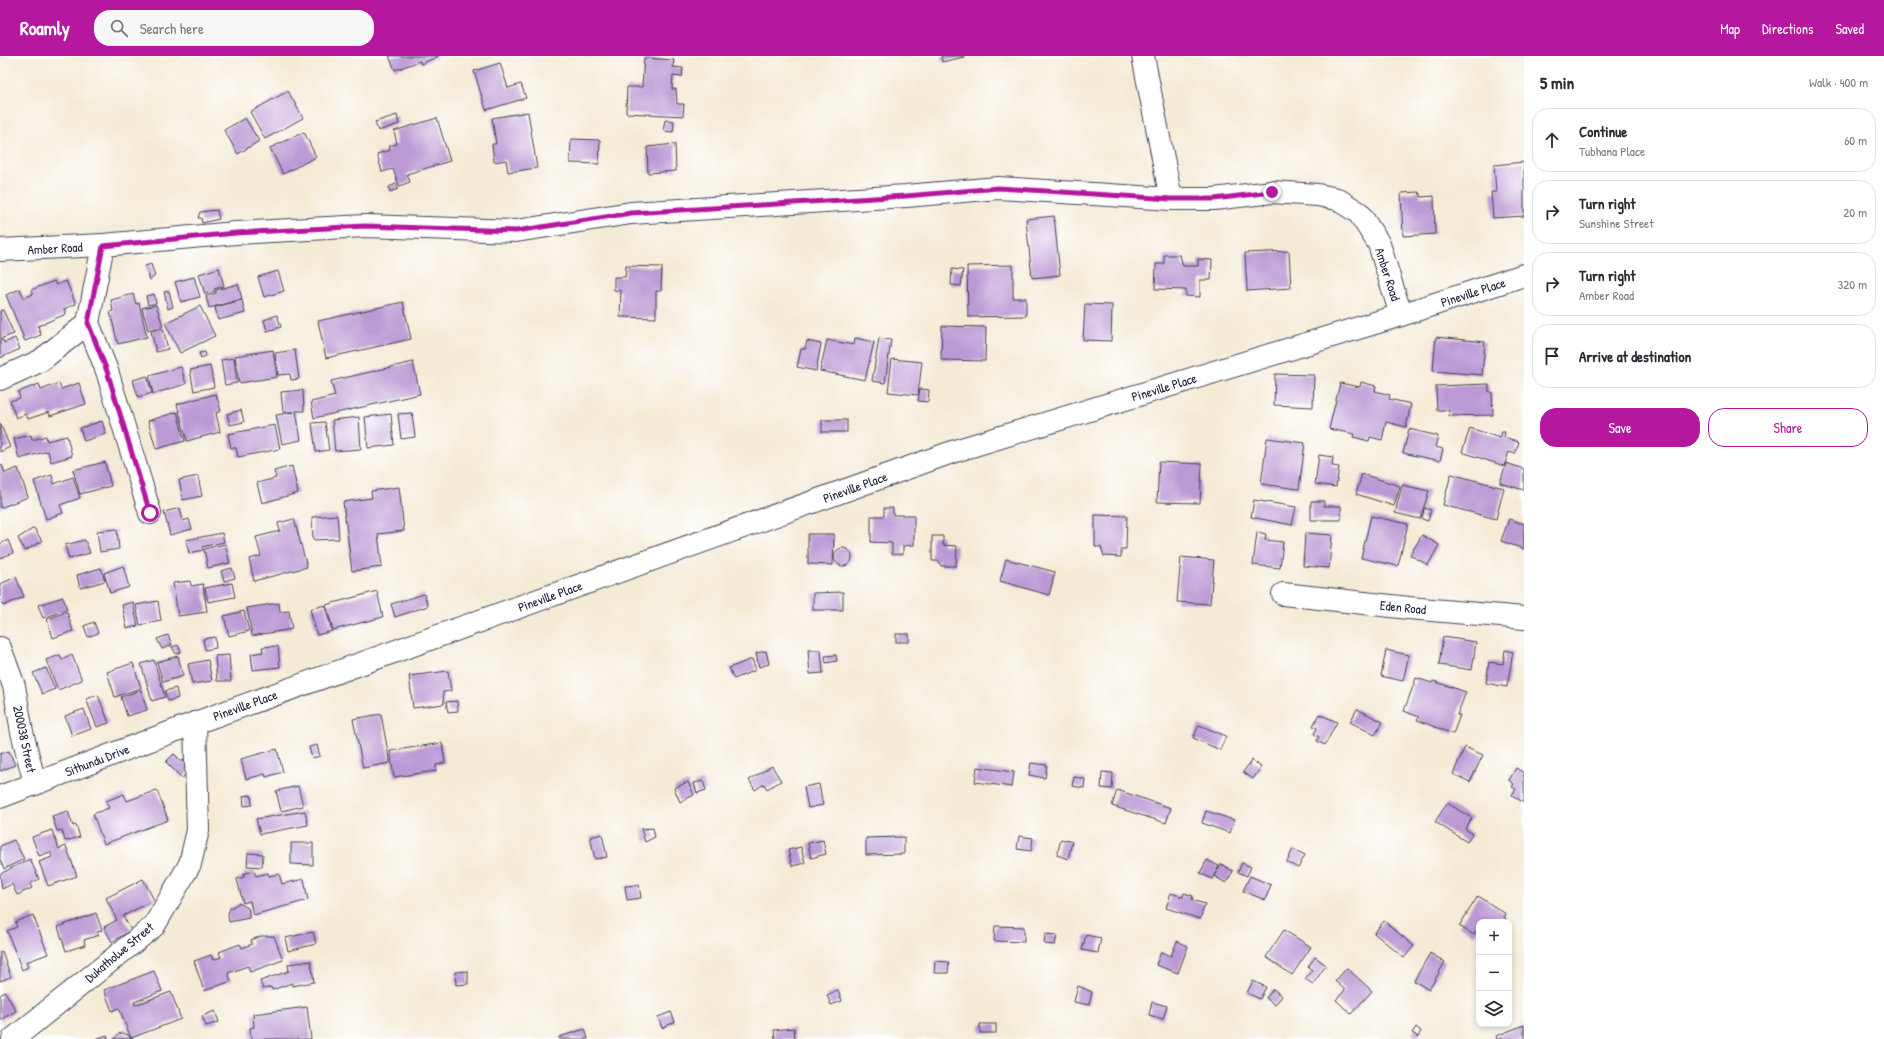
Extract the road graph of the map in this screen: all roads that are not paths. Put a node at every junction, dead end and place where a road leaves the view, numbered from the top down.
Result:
1 (1143, 56) edge
2 (1171, 199) junction
3 (103, 246) junction
4 (0, 250) edge
5 (1524, 276) edge
6 (1401, 315) junction
7 (88, 323) junction
8 (0, 379) edge
9 (150, 513) dead end
10 (1283, 594) dead end
11 (1524, 618) edge
12 (0, 648) edge
13 (195, 723) junction
14 (35, 784) junction
15 (0, 797) edge
16 (13, 1039) edge

1 - 2 street
2 - 3 street, Amber Road
2 - 6 street, Amber Road
3 - 4 street, Amber Road
3 - 7 street
5 - 6 street, Pineville Place
6 - 13 street, Pineville Place
7 - 8 street
7 - 9 street
10 - 11 street, Eden Road
12 - 14 street, 200038 Street
13 - 14 street, Sithundu Drive
13 - 16 street, Dukatholwe Street
14 - 15 street, Sithundu Drive

